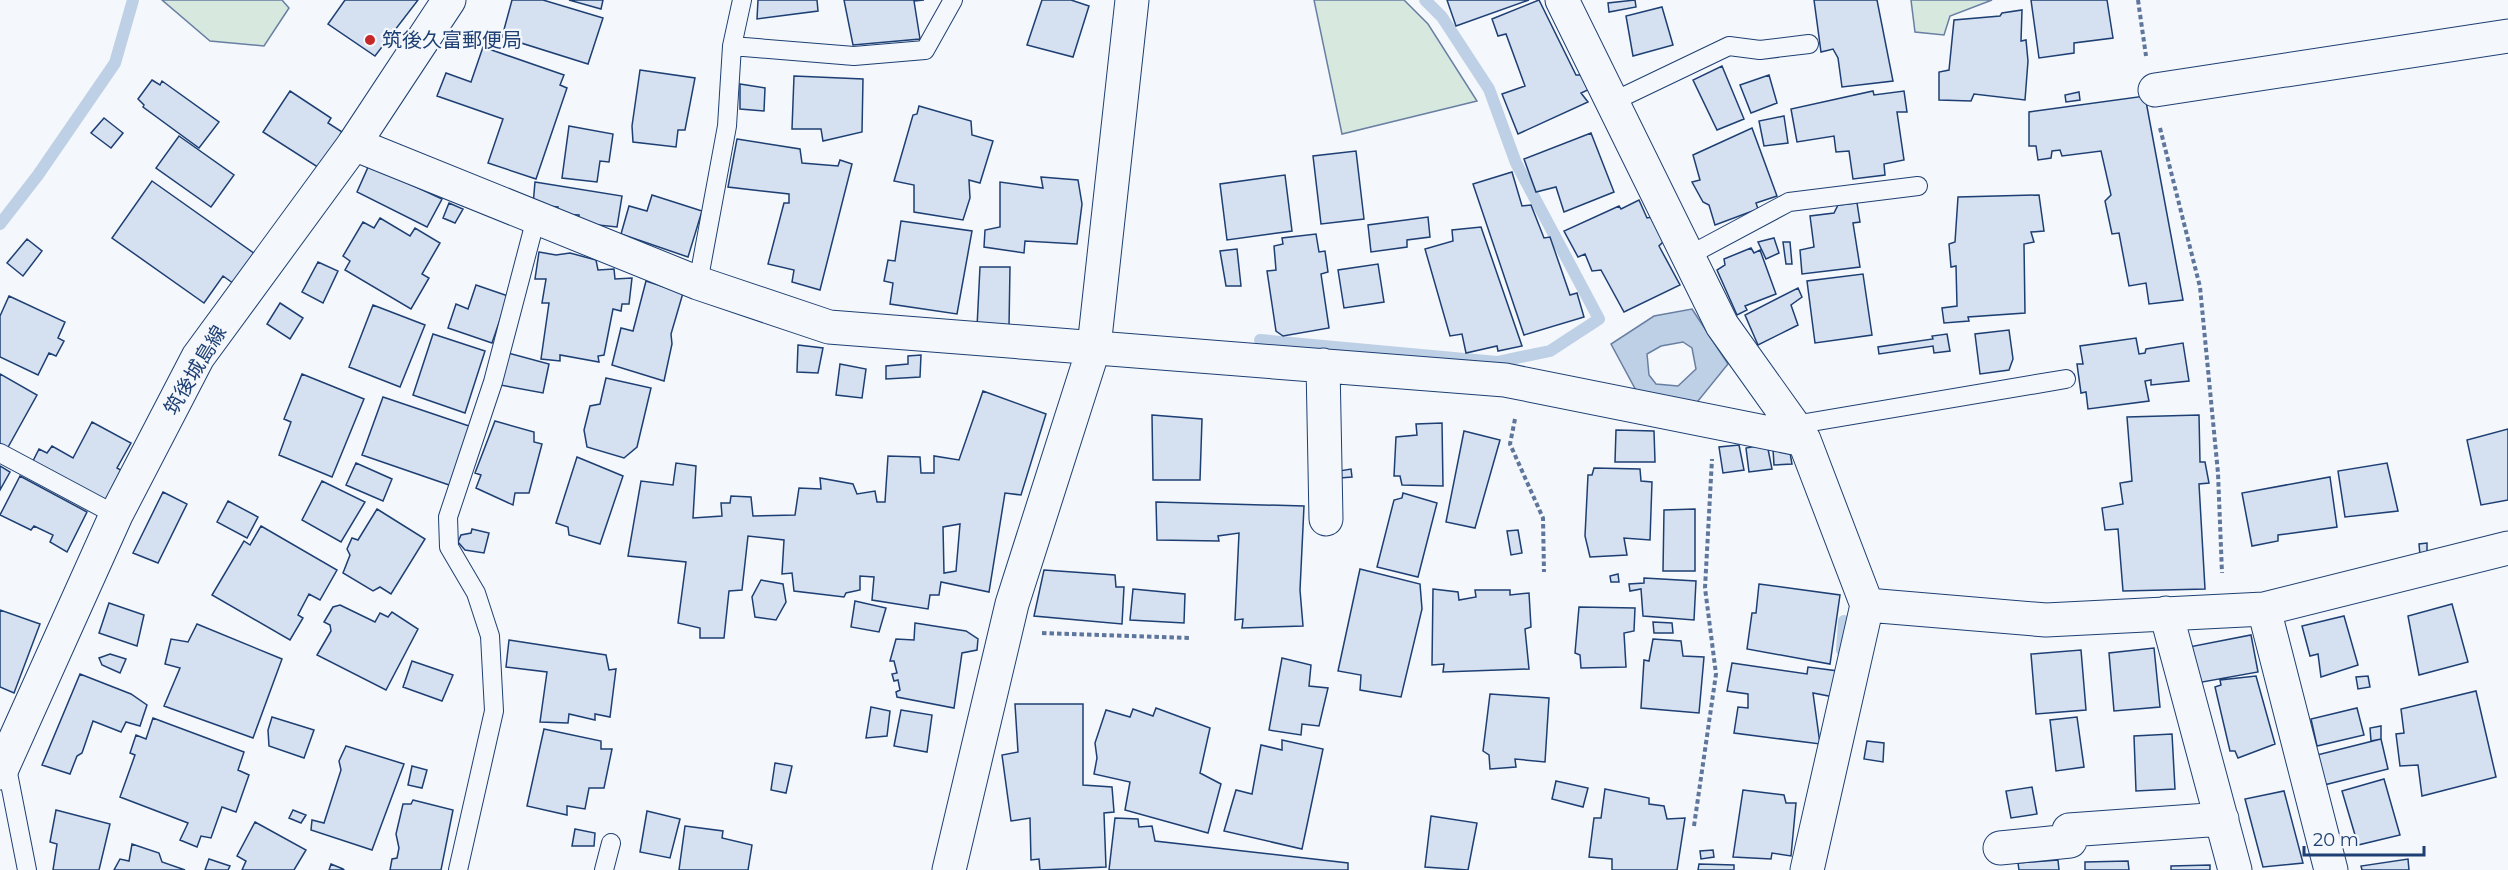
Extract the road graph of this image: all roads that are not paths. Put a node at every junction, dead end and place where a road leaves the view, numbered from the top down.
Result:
1 (449, 0) edge
2 (742, 0) edge
3 (953, 0) edge
4 (1132, 0) edge
5 (1562, 0) edge
6 (2508, 36) edge
7 (1809, 44) dead end
8 (732, 46) junction
9 (2155, 90) road end
10 (1612, 102) junction
11 (354, 144) junction
12 (1918, 186) dead end
13 (536, 218) junction
14 (1688, 256) junction
15 (698, 283) junction
16 (1095, 347) junction
17 (1323, 365) junction
18 (2066, 380) dead end
19 (1799, 433) junction
20 (0, 453) edge
21 (116, 515) junction
22 (1326, 519) dead end
23 (2508, 548) edge
24 (1867, 605) junction
25 (2264, 609) junction
26 (2166, 614) junction
27 (3, 767) edge
28 (2222, 819) junction
29 (611, 843) dead end
30 (2000, 848) dead end
31 (27, 870) edge
32 (458, 870) edge
33 (604, 870) edge
34 (949, 870) edge
35 (1807, 870) edge
36 (2235, 870) edge
37 (2331, 870) edge

1 - 11 street, 筑後城島線
2 - 8 lane
3 - 8 lane
4 - 16 street
5 - 10 street
6 - 9 street
7 - 10 lane
8 - 15 lane
10 - 14 street
11 - 13 street
11 - 21 street, 筑後城島線
12 - 14 lane
13 - 15 street
13 - 32 lane
14 - 19 street
15 - 16 street
16 - 17 street
16 - 34 street
17 - 19 street
17 - 22 street
18 - 19 lane
19 - 24 street
20 - 21 lane
21 - 27 street, 筑後城島線
23 - 25 street
24 - 26 street
24 - 35 street
25 - 26 street
25 - 37 street
26 - 28 street
27 - 31 lane
28 - 30 street
28 - 36 street
29 - 33 lane

